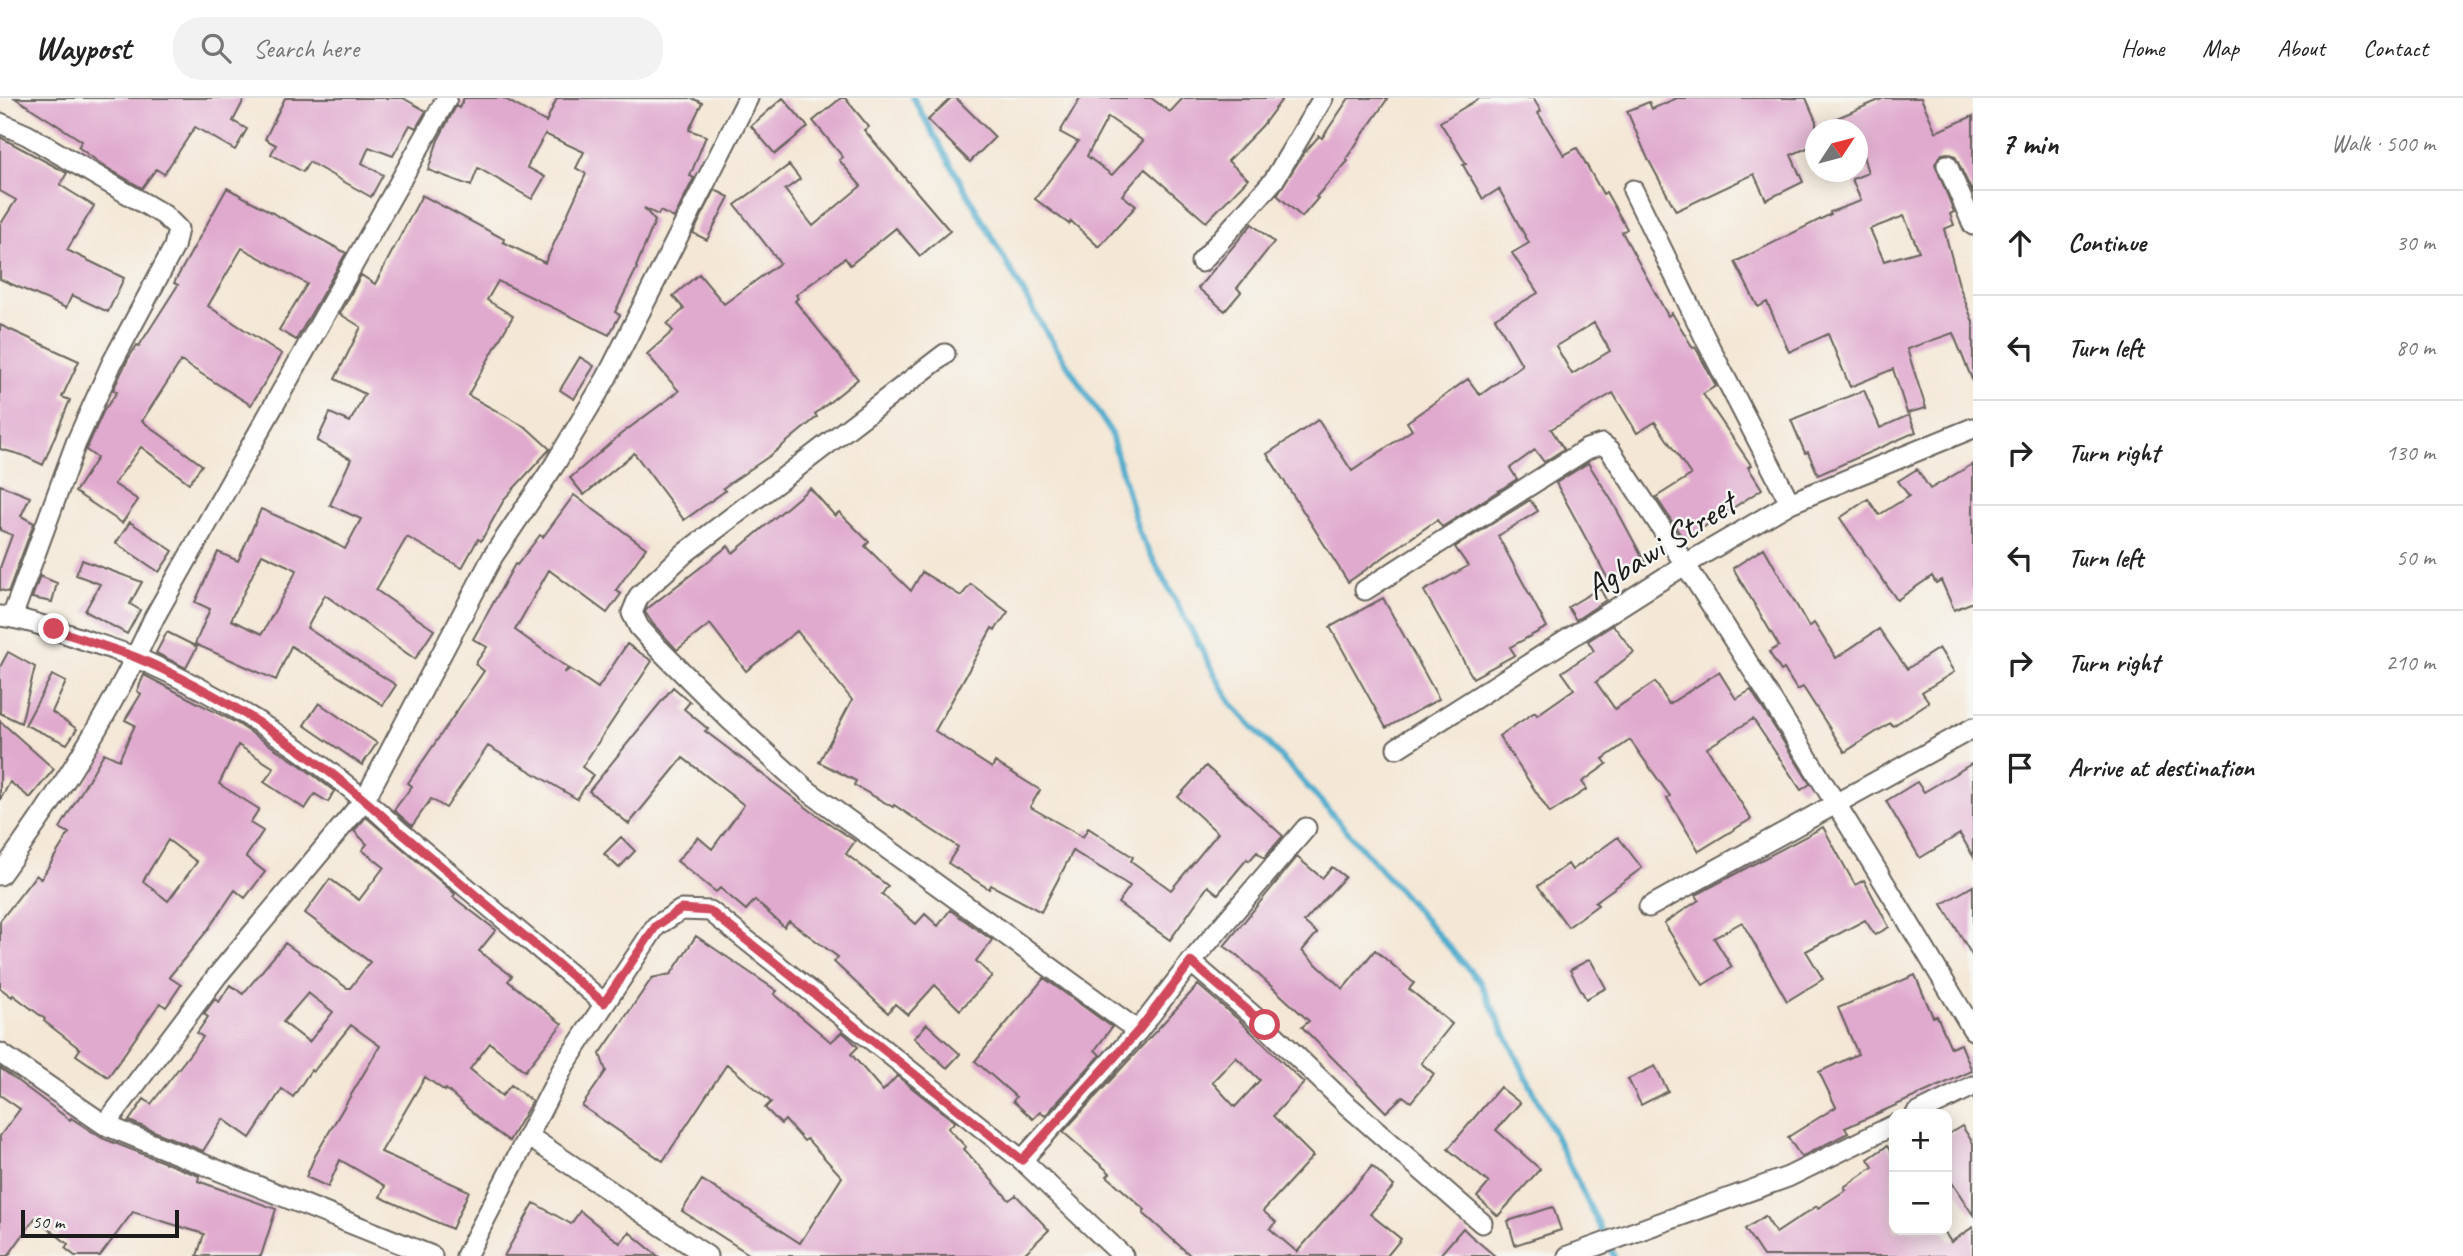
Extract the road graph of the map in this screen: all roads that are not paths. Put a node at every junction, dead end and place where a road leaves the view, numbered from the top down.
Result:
1 (748, 98) edge
2 (1323, 98) edge
3 (444, 99) edge
4 (0, 123) edge
5 (1947, 164) dead end
6 (1633, 190) dead end
7 (1973, 225) edge
8 (1201, 262) dead end
9 (945, 354) dead end
10 (1973, 428) edge
11 (1790, 503) junction
12 (1686, 564) junction
13 (1365, 590) dead end
14 (6, 617) edge
15 (136, 658) junction
16 (1973, 727) edge
17 (1397, 748) dead end
18 (365, 799) junction
19 (1836, 802) junction
20 (1306, 828) dead end
21 (0, 875) edge
22 (1649, 907) dead end
23 (1191, 962) junction
24 (604, 1003) junction
25 (1973, 1030) edge
26 (1138, 1031) junction
27 (0, 1054) edge
28 (1973, 1086) edge
29 (1926, 1109) edge
30 (105, 1125) junction
31 (1889, 1127) edge
32 (528, 1136) junction
33 (1022, 1160) junction
34 (1482, 1223) dead end
35 (432, 1256) edge
36 (466, 1256) edge
37 (707, 1256) edge
38 (1123, 1256) edge
39 (1568, 1256) edge

1 - 18 street
2 - 8 street
3 - 15 street
4 - 14 street
5 - 7 street
6 - 11 street
9 - 26 street
10 - 11 street, Agbawi Street
11 - 12 street, Agbawi Street
12 - 13 street
12 - 17 street, Agbawi Street
12 - 19 street
14 - 15 street
15 - 18 street
15 - 21 street
16 - 19 street
18 - 24 street
18 - 30 street
19 - 22 street
19 - 25 street
20 - 23 street
23 - 26 street
23 - 34 street
24 - 32 street
24 - 33 street
26 - 33 street
27 - 30 street
28 - 29 street
30 - 35 street
31 - 39 street
32 - 36 street
32 - 37 street
33 - 38 street

